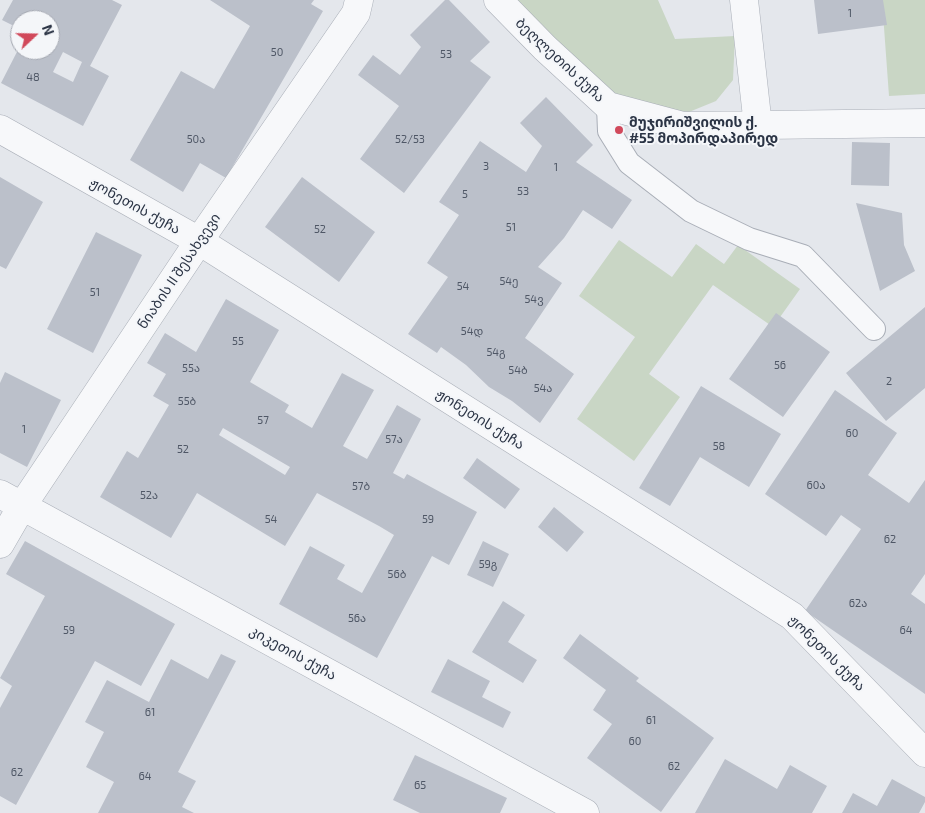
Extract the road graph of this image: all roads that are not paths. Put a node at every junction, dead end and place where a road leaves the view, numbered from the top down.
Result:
1 (359, 0) edge
2 (498, 0) edge
3 (744, 0) edge
4 (608, 106) junction
5 (925, 123) edge
6 (758, 126) junction
7 (0, 129) edge
8 (199, 241) junction
9 (874, 329) dead end
10 (11, 500) edge
11 (0, 544) edge
12 (925, 753) edge
13 (585, 813) edge

1 - 8 street, ნიაბის II შესახვევი
2 - 4 street, ბეღლეთის ქუჩა
3 - 6 street
4 - 6 street, ბეღლეთის ქუჩა
4 - 9 lane
5 - 6 street, ბეღლეთის ქუჩა
7 - 8 street, ჟონეთის ქუჩა
8 - 10 street, ნიაბის II შესახვევი
8 - 12 street, ჟონეთის ქუჩა
10 - 11 street, ნიაბის II შესახვევი
10 - 13 street, კიკეთის ქუჩა

